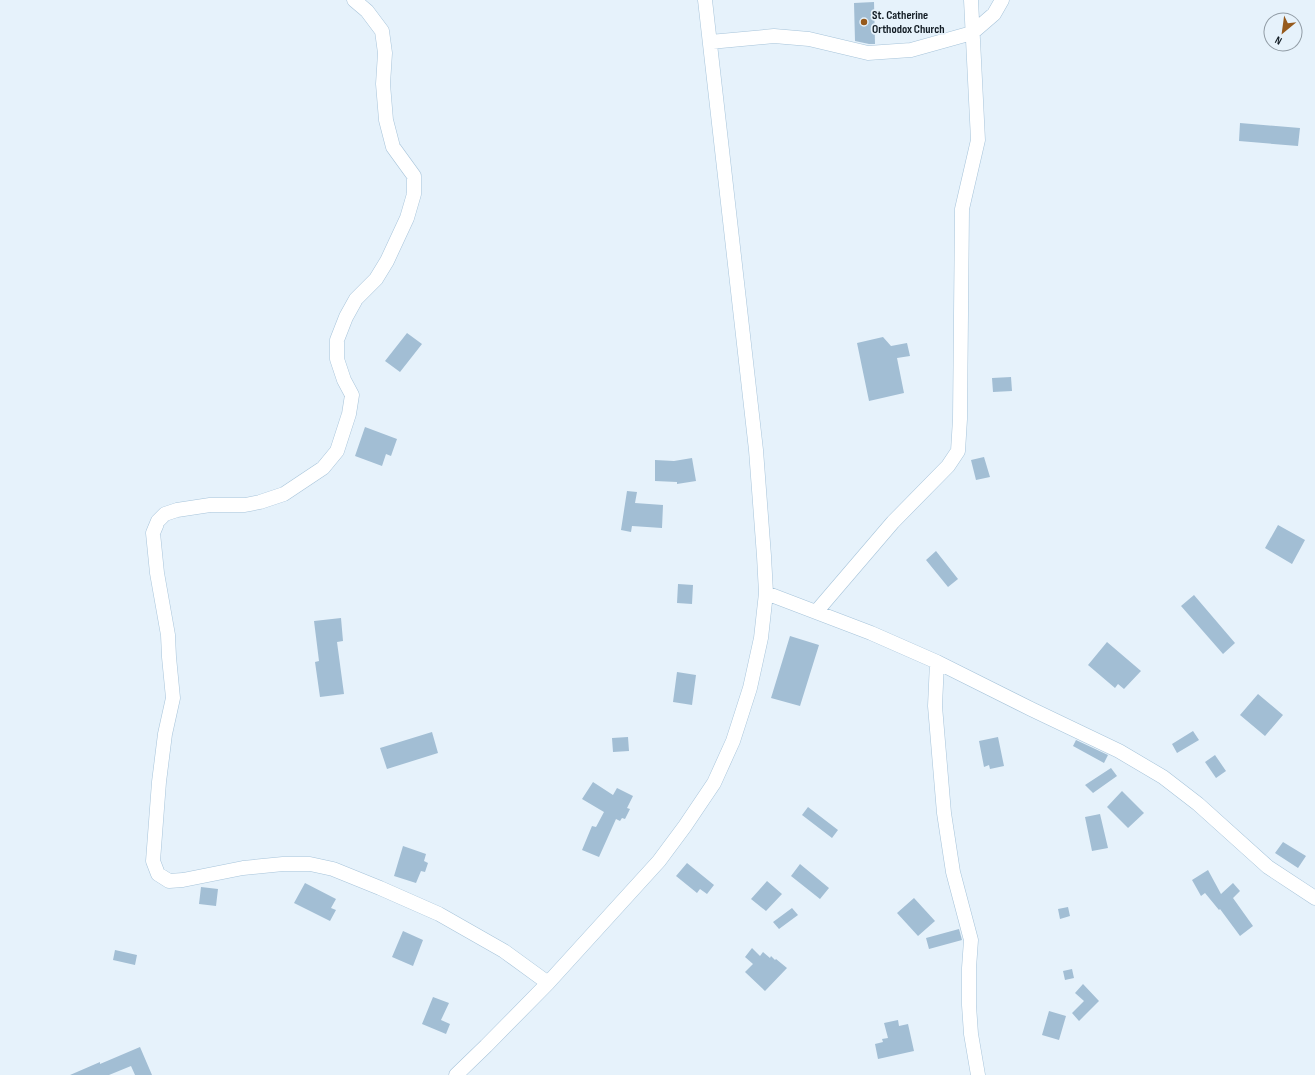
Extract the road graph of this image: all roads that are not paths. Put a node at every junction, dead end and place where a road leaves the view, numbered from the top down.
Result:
1 (354, 0) edge
2 (705, 0) edge
3 (971, 0) edge
4 (1002, 0) edge
5 (972, 33) junction
6 (710, 42) junction
7 (766, 593) junction
8 (816, 612) junction
9 (937, 662) junction
10 (1315, 898) edge
11 (548, 983) junction
12 (456, 1075) edge
13 (978, 1075) edge

1 - 11 street
2 - 6 street
3 - 5 street
4 - 5 street
5 - 6 street
5 - 8 street
6 - 7 street
7 - 8 street
7 - 11 street
8 - 9 street
9 - 10 street
9 - 13 street
11 - 12 street

